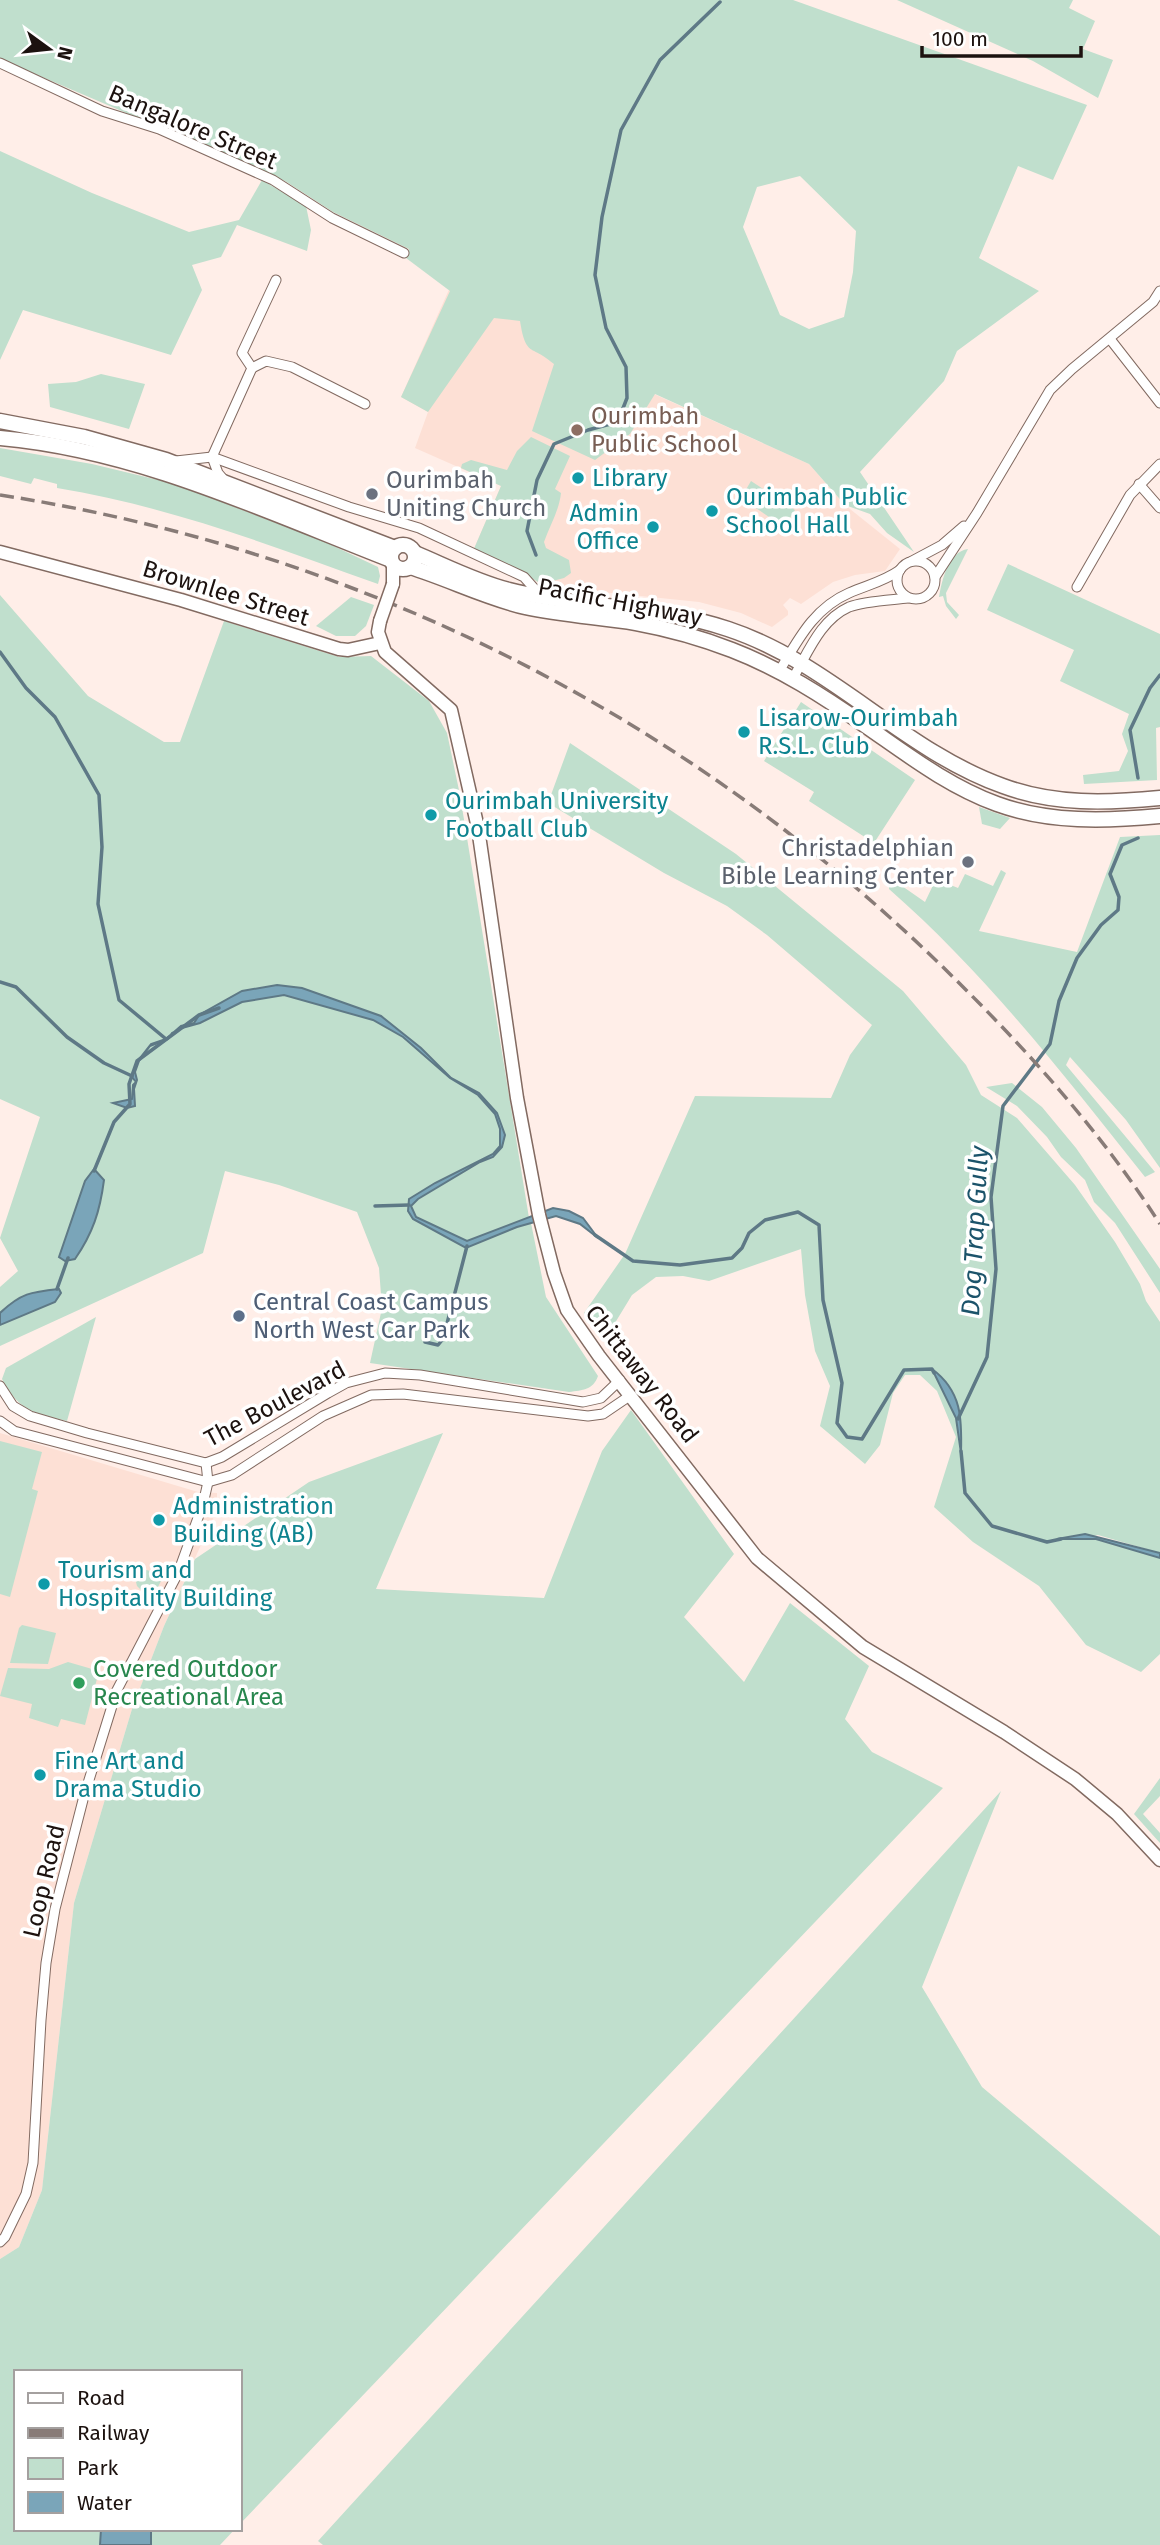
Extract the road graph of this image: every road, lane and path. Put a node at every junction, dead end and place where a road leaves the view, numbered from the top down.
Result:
1 (0, 63) edge
2 (404, 253) dead end
3 (276, 280) dead end
4 (1160, 291) edge
5 (1110, 339) junction
6 (252, 368) junction
7 (1160, 403) edge
8 (365, 404) dead end
9 (0, 421) edge
10 (0, 438) edge
11 (212, 457) junction
12 (166, 460) junction
13 (1160, 464) edge
14 (228, 484) junction
15 (1139, 484) junction
16 (1160, 508) edge
17 (973, 518) junction
18 (0, 552) edge
19 (402, 560) junction
20 (911, 562) junction
21 (900, 570) junction
22 (935, 577) junction
23 (1077, 587) dead end
24 (541, 597) junction
25 (908, 598) junction
26 (380, 643) junction
27 (796, 659) junction
28 (780, 670) junction
29 (793, 678) junction
30 (1160, 798) edge
31 (1160, 816) edge
32 (620, 1380) junction
33 (0, 1386) edge
34 (631, 1395) junction
35 (0, 1421) edge
36 (206, 1463) junction
37 (208, 1482) junction
38 (1160, 1860) edge
39 (0, 2242) edge

1 - 2 street, Bangalore Street
3 - 6 street
4 - 5 street
5 - 7 street
5 - 17 street
6 - 8 street
6 - 11 street
9 - 12 main road, Pacific Highway
10 - 19 main road, Pacific Highway
11 - 12 street
11 - 14 street
11 - 24 street
12 - 14 main road, Pacific Highway
13 - 15 street
14 - 19 main road, Pacific Highway
15 - 16 street
15 - 23 street
17 - 20 street
17 - 22 street
18 - 26 main road, Brownlee Street
19 - 24 main road, Pacific Highway
19 - 26 main road, bridge
19 - 28 main road, Pacific Highway
20 - 21 street
20 - 22 street
21 - 25 street
21 - 27 street
22 - 25 street
24 - 27 main road, Pacific Highway
25 - 27 street
26 - 32 main road, Chittaway Road
27 - 28 street
27 - 29 street
27 - 30 main road, Pacific Highway
28 - 29 main road, Pacific Highway
29 - 31 main road, Pacific Highway
32 - 34 main road, Chittaway Road
32 - 36 street, The Boulevard
33 - 36 street, The Boulevard
34 - 37 street, The Boulevard
34 - 38 main road, Chittaway Road
35 - 37 street, The Boulevard
36 - 37 street, Loop Road
37 - 39 street, Loop Road

